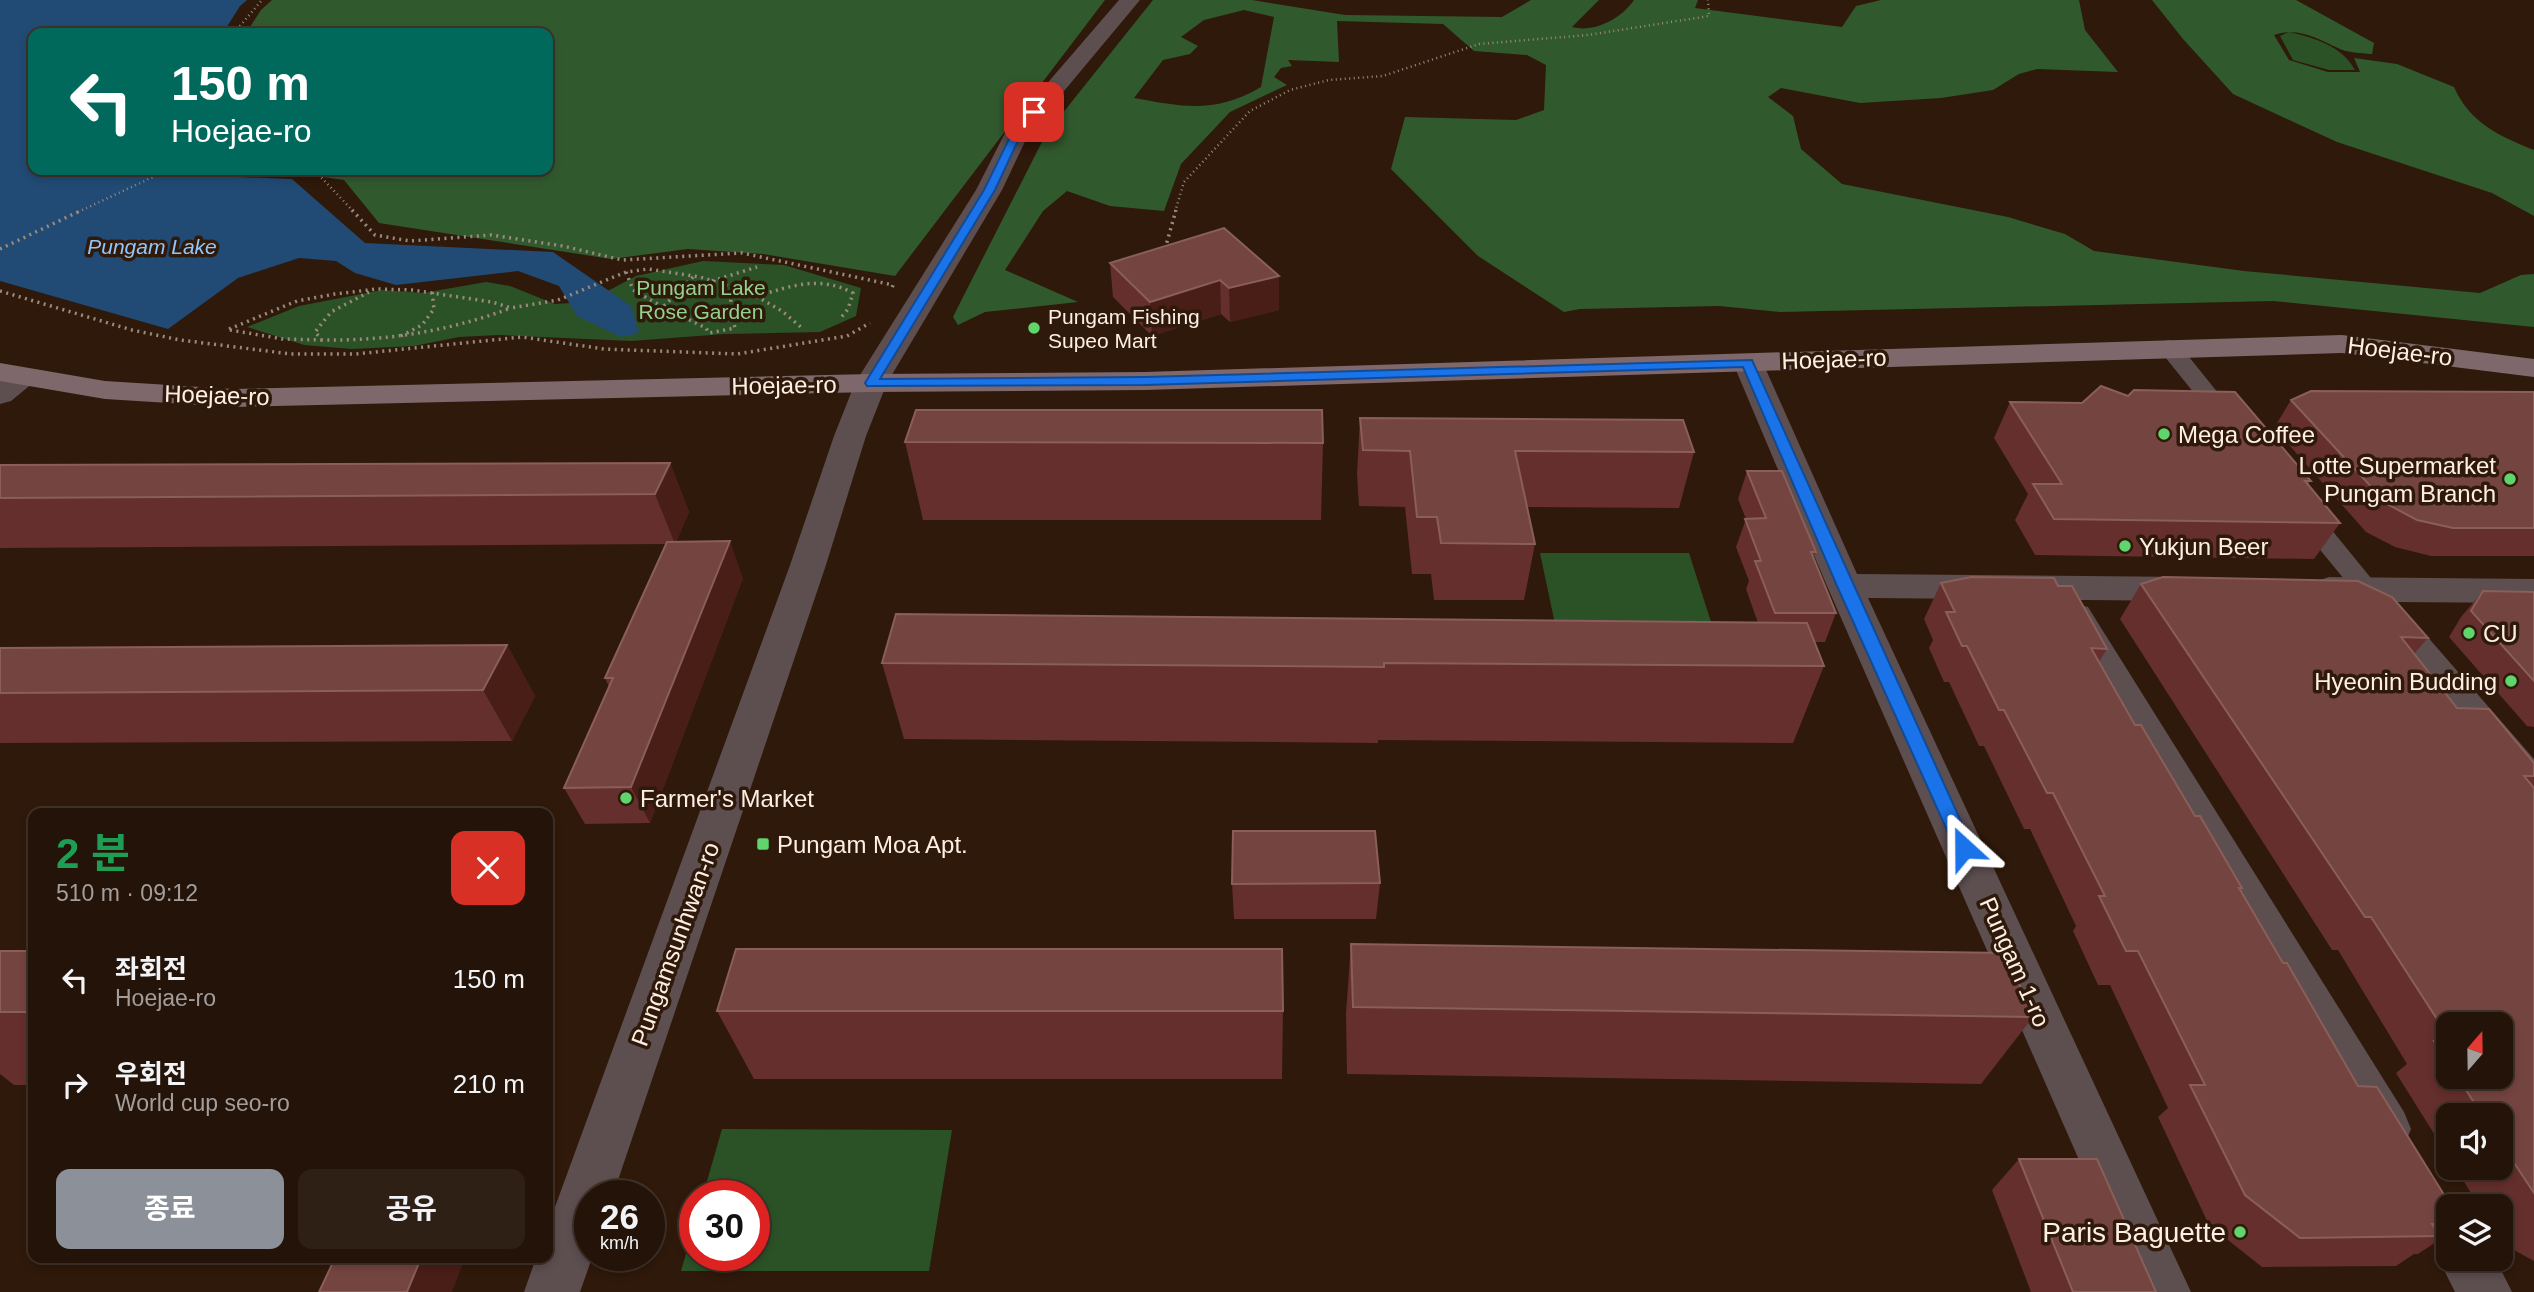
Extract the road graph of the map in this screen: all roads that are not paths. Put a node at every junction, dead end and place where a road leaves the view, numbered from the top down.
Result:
1 (1130, 0) edge
2 (2168, 347) junction
3 (1748, 363) junction
4 (2534, 368) edge
5 (8, 382) edge
6 (871, 383) junction
7 (2246, 442) edge
8 (2289, 495) edge
9 (1845, 586) junction
10 (2058, 588) junction
11 (2217, 589) edge
12 (2298, 589) edge
13 (2366, 589) junction
14 (2534, 591) edge
15 (2534, 787) edge
16 (2405, 1160) edge
17 (2472, 1271) edge
18 (552, 1292) edge
19 (2164, 1292) edge
20 (2485, 1292) edge

1 - 6 street, Pungamsunhwan-ro
2 - 3 main road, Hoejae-ro
2 - 4 main road, Hoejae-ro
2 - 7 street
3 - 6 main road, Hoejae-ro
3 - 9 street, Pungam 1-ro
5 - 6 main road, Hoejae-ro
6 - 18 street, Pungamsunhwan-ro
8 - 13 street
9 - 10 street
9 - 19 street, Pungam 1-ro
10 - 11 street
10 - 16 street
12 - 13 street
13 - 14 street
13 - 15 street
17 - 20 street

